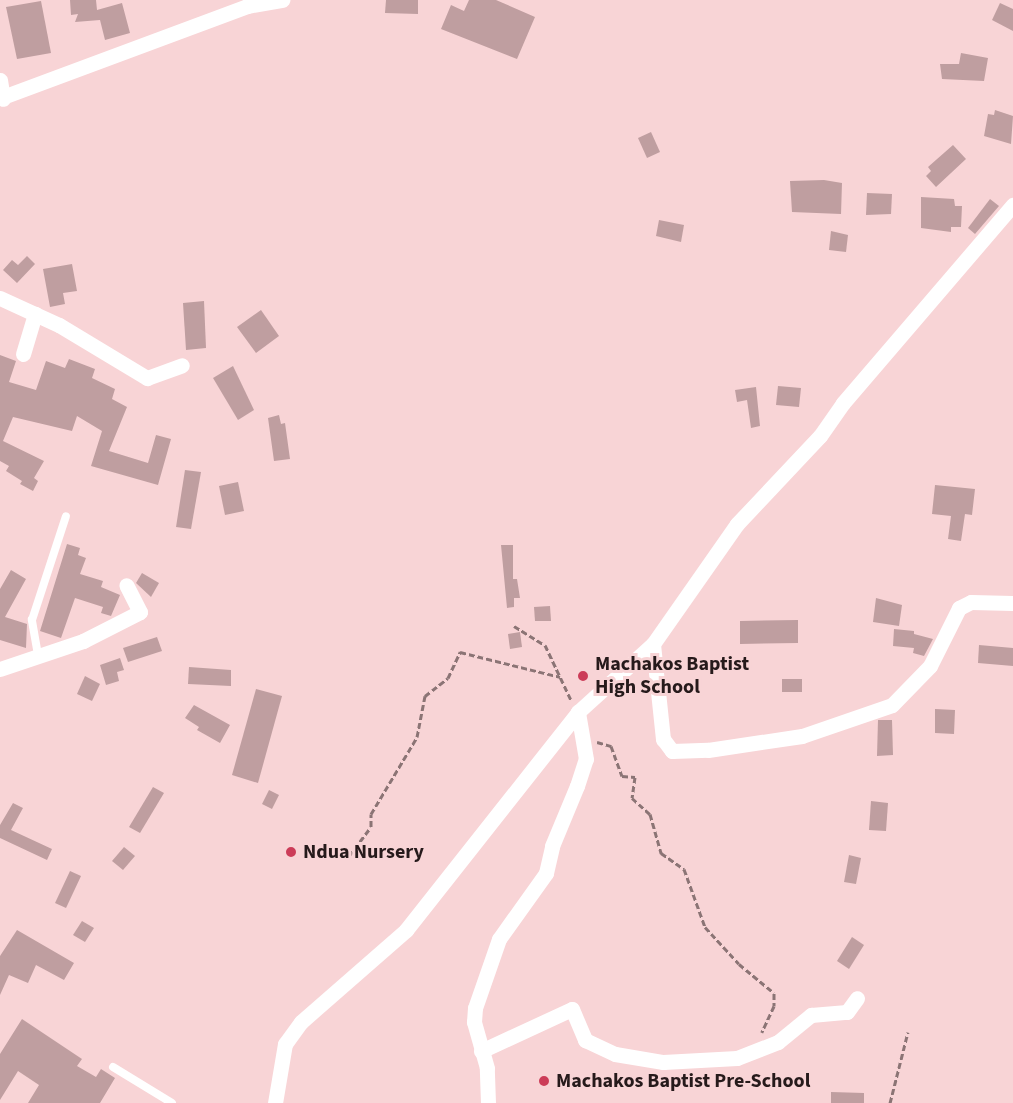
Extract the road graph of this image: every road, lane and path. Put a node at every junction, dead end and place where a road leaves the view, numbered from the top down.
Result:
1 (282, 0) edge
2 (0, 80) edge
3 (2, 98) edge
4 (1013, 205) edge
5 (0, 298) edge
6 (35, 314) junction
7 (23, 354) dead end
8 (182, 364) dead end
9 (66, 516) dead end
10 (126, 585) dead end
11 (1013, 603) edge
12 (514, 626) dead end
13 (653, 644) junction
14 (38, 655) junction
15 (0, 669) edge
16 (560, 677) junction
17 (578, 712) junction
18 (582, 746) junction
19 (349, 856) dead end
20 (857, 998) dead end
21 (908, 1032) dead end
22 (759, 1037) dead end
23 (481, 1051) junction
24 (113, 1067) dead end
25 (172, 1103) edge
26 (275, 1103) edge
27 (488, 1103) edge
28 (890, 1103) edge

1 - 3 street
2 - 3 street
4 - 13 street
5 - 6 street
6 - 7 street
6 - 8 street
9 - 14 lane
10 - 14 street
11 - 13 street
12 - 16 path
13 - 17 street
14 - 15 street
16 - 17 path
16 - 19 path
17 - 18 street
17 - 26 street
18 - 22 path
18 - 23 street
20 - 23 street
21 - 28 path
23 - 27 street
24 - 25 lane

